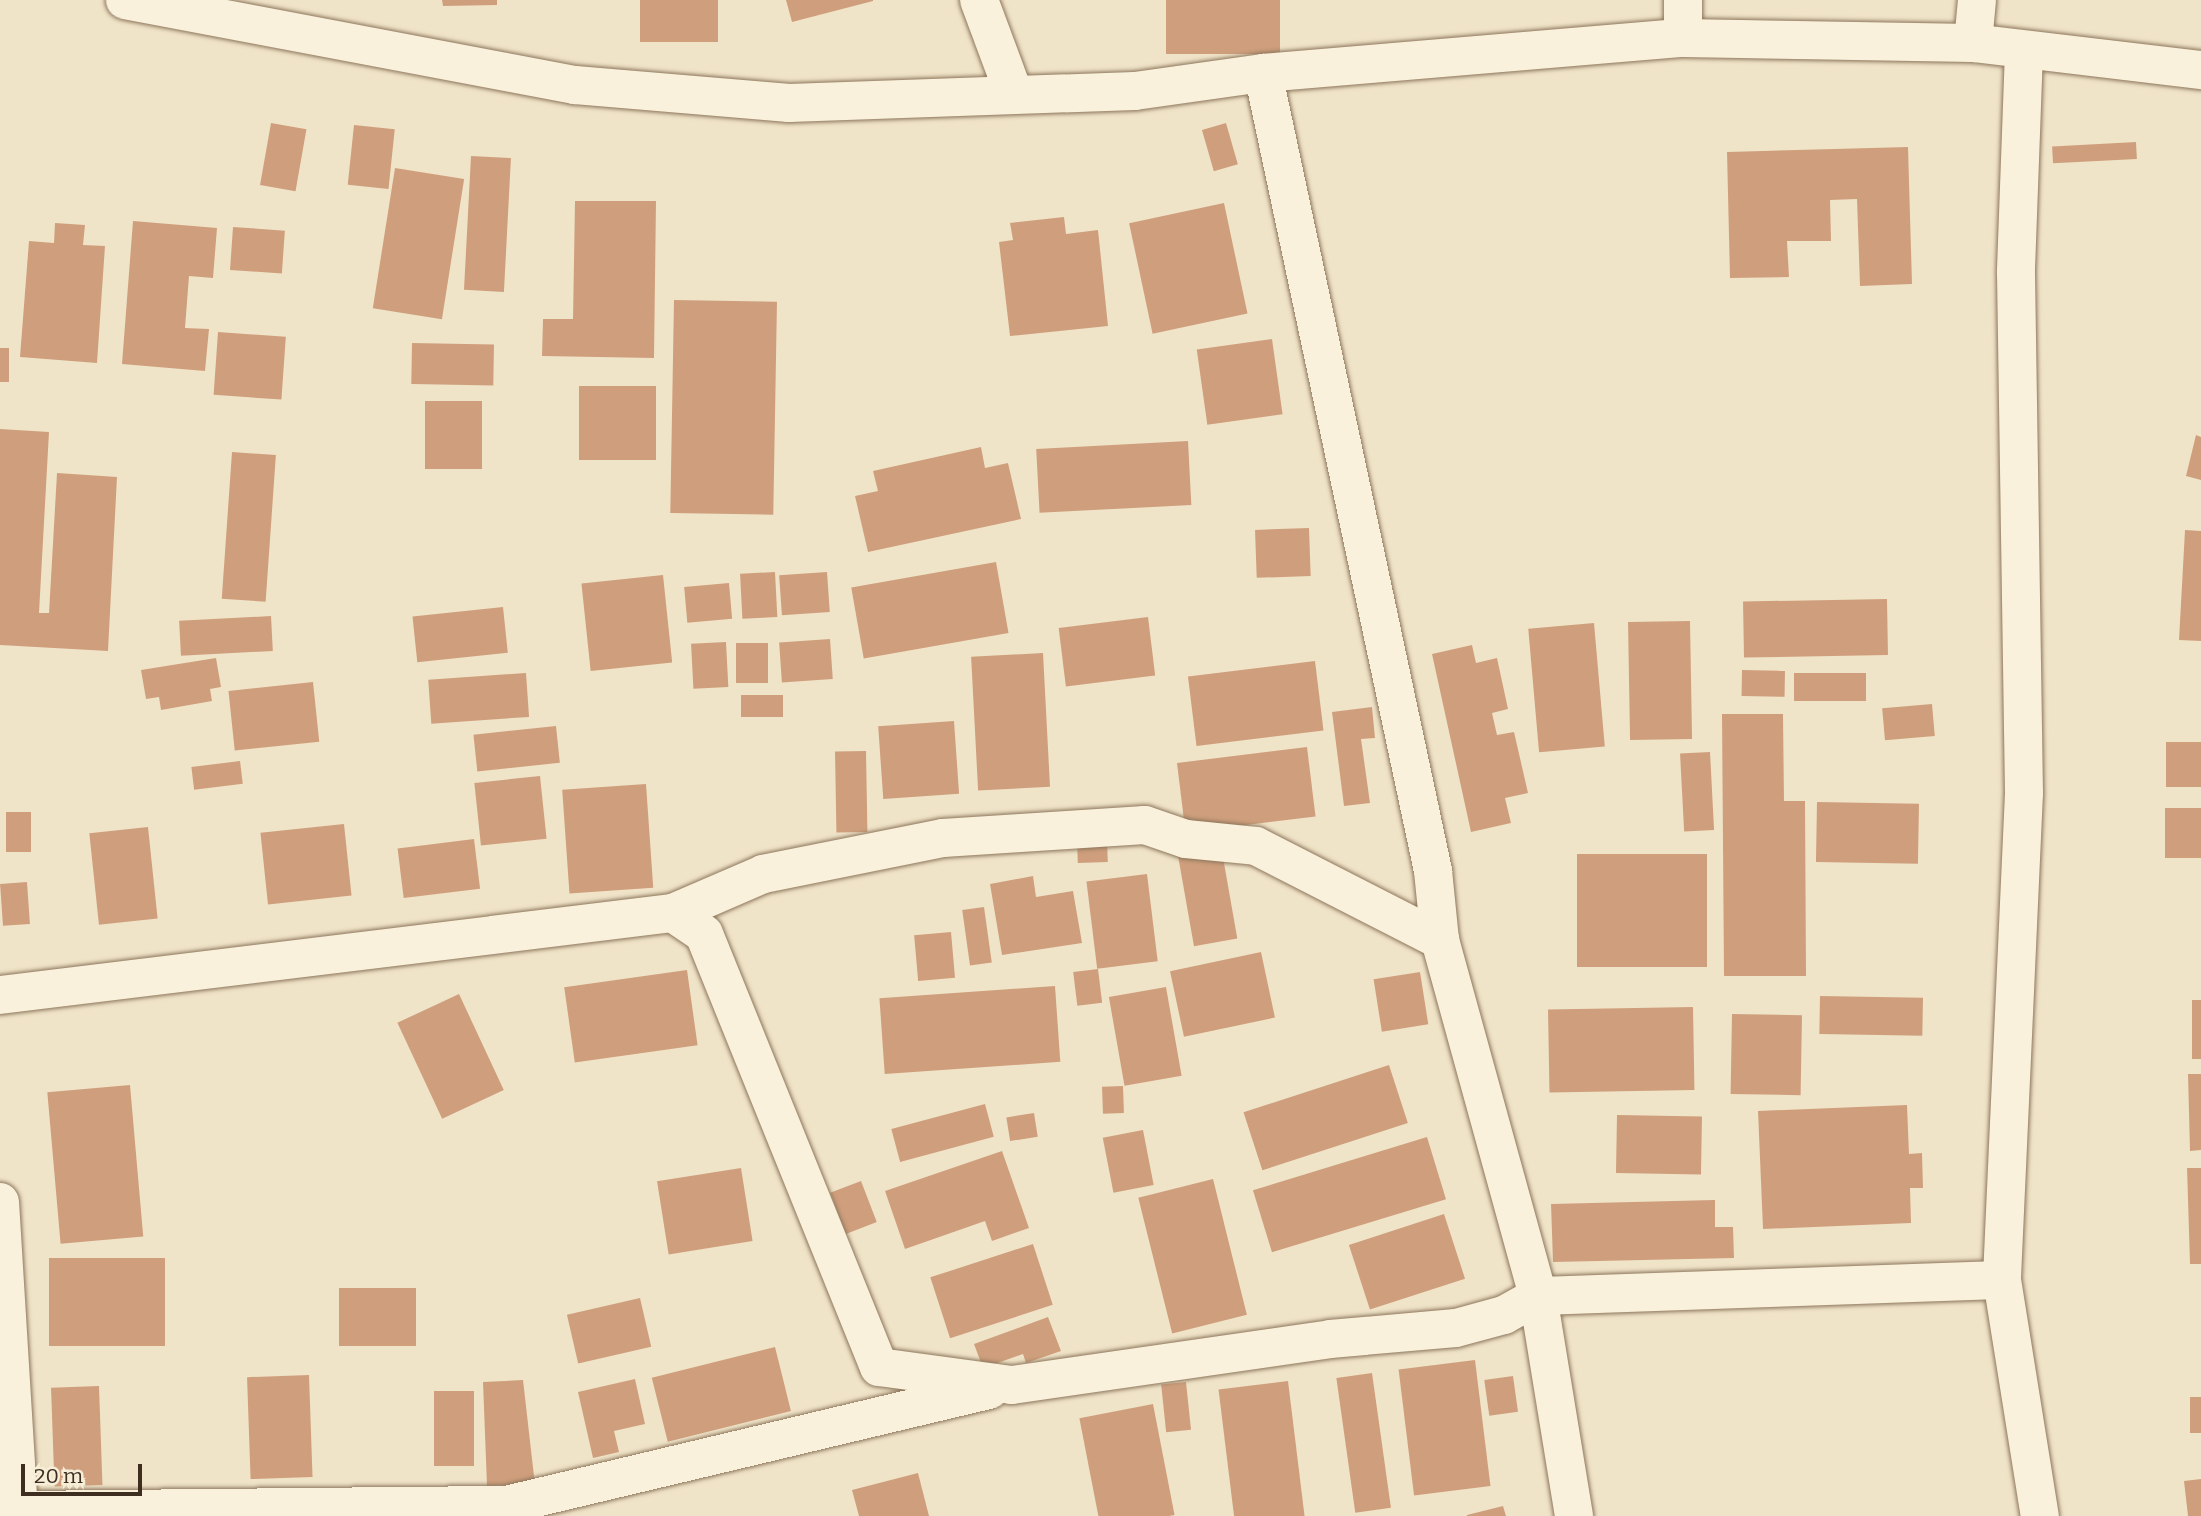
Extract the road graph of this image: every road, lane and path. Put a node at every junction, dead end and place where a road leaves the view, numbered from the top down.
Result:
1 (125, 0) edge
2 (979, 0) edge
3 (1683, 0) edge
4 (1977, 0) edge
5 (289, 16) edge
6 (1683, 38) junction
7 (1973, 43) junction
8 (2024, 51) junction
9 (2201, 70) edge
10 (1263, 73) junction
11 (1014, 94) junction
12 (673, 913) junction
13 (1440, 940) junction
14 (0, 995) edge
15 (0, 1202) edge
16 (2002, 1280) junction
17 (1538, 1296) junction
18 (1012, 1385) junction
19 (10, 1512) edge
20 (1574, 1516) edge
21 (2040, 1516) edge

1 - 5 street
2 - 11 street
3 - 6 street
4 - 7 street
5 - 11 street
6 - 7 street
6 - 10 street
7 - 8 street
8 - 9 street
8 - 16 street
10 - 11 street
10 - 13 street
12 - 13 street
12 - 14 street
12 - 18 street
13 - 17 street
15 - 19 street
16 - 17 street
16 - 21 street
17 - 18 street
17 - 20 street
18 - 19 street

